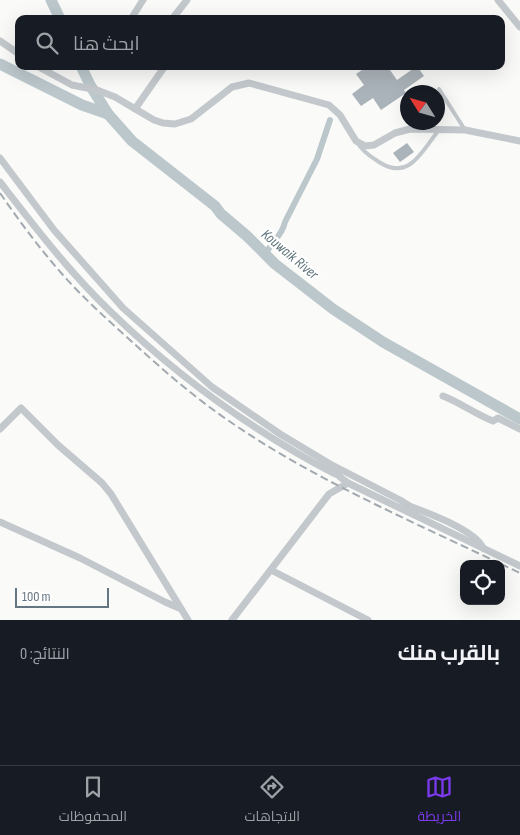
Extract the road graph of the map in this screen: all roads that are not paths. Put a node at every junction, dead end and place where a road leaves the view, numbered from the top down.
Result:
1 (144, 0) edge
2 (187, 0) edge
3 (498, 0) edge
4 (134, 15) edge
5 (175, 15) edge
6 (520, 27) edge
7 (0, 41) edge
8 (15, 51) edge
9 (43, 70) edge
10 (162, 70) edge
11 (445, 98) edge
12 (135, 109) junction
13 (445, 129) edge
14 (420, 130) edge
15 (438, 130) edge
16 (465, 130) junction
17 (356, 141) junction
18 (520, 142) edge
19 (0, 158) edge
20 (0, 182) edge
21 (443, 396) dead end
22 (0, 429) edge
23 (520, 430) edge
24 (330, 464) junction
25 (340, 477) junction
26 (348, 483) junction
27 (412, 507) junction
28 (417, 516) junction
29 (0, 522) edge
30 (483, 548) junction
31 (520, 566) edge
32 (271, 570) junction
33 (167, 586) junction
34 (158, 598) junction
35 (179, 608) junction
36 (187, 620) edge
37 (232, 620) edge
38 (368, 620) edge

1 - 4 street
2 - 5 street
3 - 6 street
7 - 8 street
9 - 12 street
10 - 12 street
11 - 16 lane
12 - 17 street
13 - 16 street
14 - 17 street
15 - 17 lane
16 - 18 street
19 - 24 street
20 - 25 street
21 - 23 street
22 - 33 street
24 - 25 street
24 - 27 street
25 - 26 street
26 - 28 street
26 - 32 street
27 - 28 street
27 - 30 street
28 - 30 street
29 - 34 street
30 - 31 street
32 - 37 street
32 - 38 street
33 - 34 street
33 - 35 street
34 - 35 street
35 - 36 street

